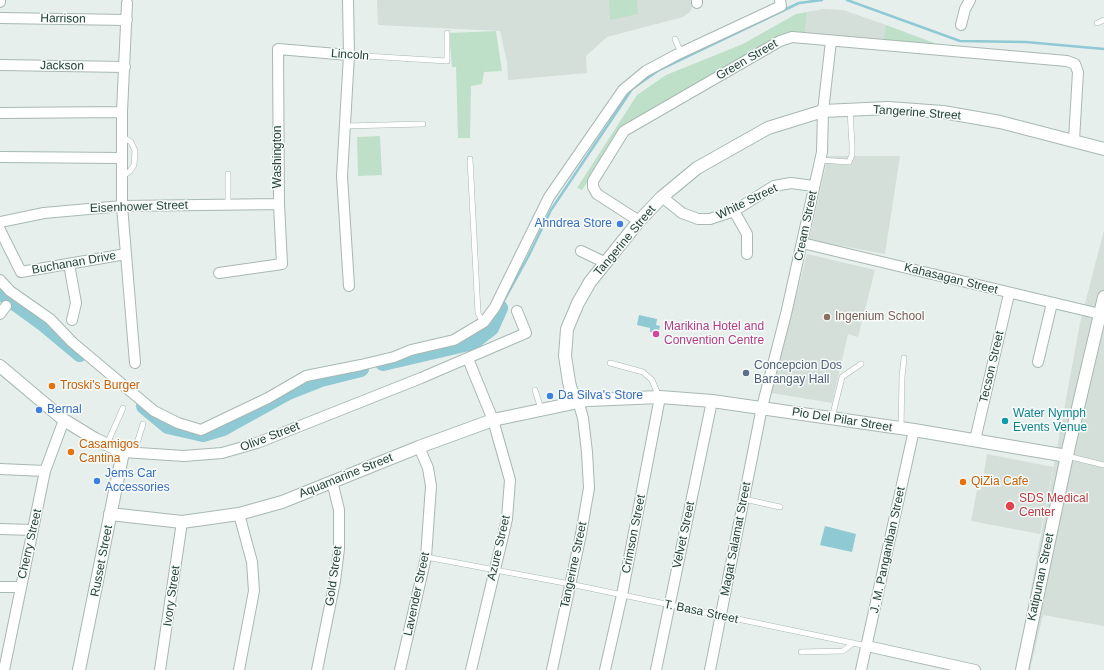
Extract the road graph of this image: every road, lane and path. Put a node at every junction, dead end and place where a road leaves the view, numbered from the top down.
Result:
1 (348, 0) edge
2 (970, 0) edge
3 (127, 3) dead end
4 (780, 3) edge
5 (0, 18) edge
6 (127, 20) junction
7 (1104, 20) edge
8 (1098, 23) dead end
9 (961, 25) dead end
10 (447, 34) dead end
11 (675, 39) dead end
12 (831, 41) junction
13 (278, 49) joint
14 (681, 53) junction
15 (349, 55) junction
16 (0, 65) edge
17 (125, 67) junction
18 (850, 110) junction
19 (823, 111) junction
20 (122, 112) junction
21 (0, 113) edge
22 (423, 124) dead end
23 (345, 126) junction
24 (121, 136) junction
25 (1074, 140) junction
26 (1104, 149) edge
27 (0, 157) edge
28 (121, 158) junction
29 (470, 159) dead end
30 (820, 160) junction
31 (228, 174) dead end
32 (122, 178) junction
33 (814, 186) junction
34 (662, 197) junction
35 (279, 204) junction
36 (228, 205) junction
37 (122, 206) junction
38 (734, 211) junction
39 (639, 221) junction
40 (0, 222) edge
41 (0, 230) edge
42 (802, 243) junction
43 (581, 251) dead end
44 (126, 254) junction
45 (747, 254) dead end
46 (606, 263) junction
47 (70, 264) junction
48 (219, 273) dead end
49 (0, 280) edge
50 (348, 286) dead end
51 (1008, 294) junction
52 (1104, 297) edge
53 (1052, 303) junction
54 (517, 311) dead end
55 (1100, 314) junction
56 (72, 320) dead end
57 (484, 322) junction
58 (904, 358) dead end
59 (468, 359) junction
60 (1038, 362) dead end
61 (135, 363) dead end
62 (610, 363) dead end
63 (861, 364) dead end
64 (0, 366) edge
65 (535, 390) dead end
66 (660, 397) junction
67 (578, 401) junction
68 (712, 401) junction
69 (762, 407) junction
70 (123, 408) dead end
71 (541, 409) junction
72 (832, 419) junction
73 (64, 420) junction
74 (493, 420) junction
75 (143, 424) dead end
76 (901, 428) junction
77 (914, 430) junction
78 (974, 440) junction
79 (107, 445) junction
80 (419, 446) junction
81 (129, 453) junction
82 (1067, 456) junction
83 (1104, 465) edge
84 (0, 469) edge
85 (45, 470) junction
86 (332, 481) junction
87 (744, 499) junction
88 (780, 508) dead end
89 (110, 514) junction
90 (239, 514) junction
91 (182, 522) junction
92 (0, 529) edge
93 (33, 530) junction
94 (426, 557) junction
95 (494, 570) junction
96 (570, 584) junction
97 (0, 586) edge
98 (20, 587) junction
99 (622, 596) junction
100 (670, 606) junction
101 (722, 617) junction
102 (853, 643) junction
103 (867, 646) junction
104 (4, 647) edge
105 (801, 652) dead end
106 (4, 670) edge
107 (79, 670) edge
108 (160, 670) edge
109 (239, 670) edge
110 (317, 670) edge
111 (400, 670) edge
112 (471, 670) edge
113 (552, 670) edge
114 (605, 670) edge
115 (656, 670) edge
116 (710, 670) edge
117 (861, 670) edge
118 (975, 670) edge
119 (1022, 670) edge

1 - 15 street
2 - 9 street
3 - 6 street
4 - 14 street
5 - 6 street, Harrison
6 - 17 street
7 - 8 lane
10 - 15 lane, Lincoln
11 - 14 lane
12 - 19 street, Cream Street
12 - 25 street, Green Street
12 - 39 street, Green Street
13 - 15 street, Lincoln
13 - 35 street, Washington
14 - 57 street
15 - 23 street
16 - 17 street, Jackson
17 - 20 street
18 - 19 street, Tangerine Street
18 - 25 street, Tangerine Street
18 - 30 lane
19 - 30 street, Cream Street
19 - 34 street, Tangerine Street
20 - 21 street
20 - 24 street
22 - 23 lane
23 - 50 street
24 - 28 street
24 - 32 lane
25 - 26 street, Tangerine Street
27 - 28 street
28 - 32 street
29 - 57 lane
30 - 33 street, Cream Street
31 - 36 lane
32 - 37 street
33 - 38 street, White Street
33 - 42 street, Cream Street
34 - 38 street, White Street
34 - 39 street, Tangerine Street
35 - 36 street, Eisenhower Street
35 - 48 street, Washington
36 - 37 street, Eisenhower Street
37 - 40 street, Eisenhower Street
37 - 44 street
38 - 45 street
39 - 46 street, Tangerine Street
41 - 47 street, Buchanan Drive
42 - 51 street, Kahasagan Street
42 - 69 street, Cream Street
43 - 46 street
44 - 47 street, Buchanan Drive
44 - 61 street
46 - 67 street, Tangerine Street
47 - 56 street
49 - 57 street
51 - 53 street, Kahasagan Street
51 - 78 street, Tecson Street
52 - 55 street, Katipunan Street
53 - 55 street, Kahasagan Street
53 - 60 street
54 - 59 street, Olive Street
55 - 82 street, Katipunan Street
58 - 76 lane
59 - 74 street, Azure Street
59 - 81 street, Olive Street
62 - 66 lane
63 - 72 lane
64 - 73 street, Olive Street
65 - 71 lane
66 - 67 street, Pio Del Pilar Street
66 - 68 street, Pio Del Pilar Street
66 - 99 street, Crimson Street
67 - 71 street, Aquamarine Street
67 - 96 street, Tangerine Street
68 - 69 street, Pio Del Pilar Street
68 - 100 street, Velvet Street
69 - 72 street, Pio Del Pilar Street
69 - 87 street, Magat Salamat Street
70 - 79 lane
71 - 74 street, Aquamarine Street
72 - 76 street, Pio Del Pilar Street
73 - 79 street, Olive Street
73 - 85 street, Cherry Street
74 - 80 street, Aquamarine Street
74 - 95 street, Azure Street
75 - 81 lane
76 - 77 street, Pio Del Pilar Street
77 - 78 street, Pio Del Pilar Street
77 - 103 street, J. M. Panganiban Street
78 - 82 street, Pio Del Pilar Street
79 - 81 street, Olive Street
80 - 86 street, Aquamarine Street
80 - 94 street, Lavender Street
81 - 89 street, Russet Street
82 - 83 lane, Pio Del Pilar Street
82 - 119 street, Katipunan Street
84 - 85 street
85 - 93 street, Cherry Street
86 - 90 street, Aquamarine Street
86 - 110 street, Gold Street
87 - 88 lane
87 - 101 street, Magat Salamat Street
89 - 91 street, Aquamarine Street
89 - 107 street, Russet Street
90 - 91 street, Aquamarine Street
90 - 109 street
91 - 108 street, Ivory Street
92 - 93 street
93 - 98 street, Cherry Street
94 - 95 lane, T. Basa Street
94 - 111 street, Lavender Street
95 - 96 lane, T. Basa Street
95 - 112 street, Azure Street
96 - 99 lane, T. Basa Street
96 - 113 street, Tangerine Street
97 - 98 street
98 - 104 street, Cherry Street
99 - 100 lane, T. Basa Street
99 - 114 street, Crimson Street
100 - 101 lane, T. Basa Street
100 - 115 street, Velvet Street
101 - 102 lane, T. Basa Street
101 - 116 street, Magat Salamat Street
102 - 103 lane, T. Basa Street
102 - 105 lane
103 - 117 street, J. M. Panganiban Street
103 - 118 street, T. Basa Street
104 - 106 street, Cherry Street

